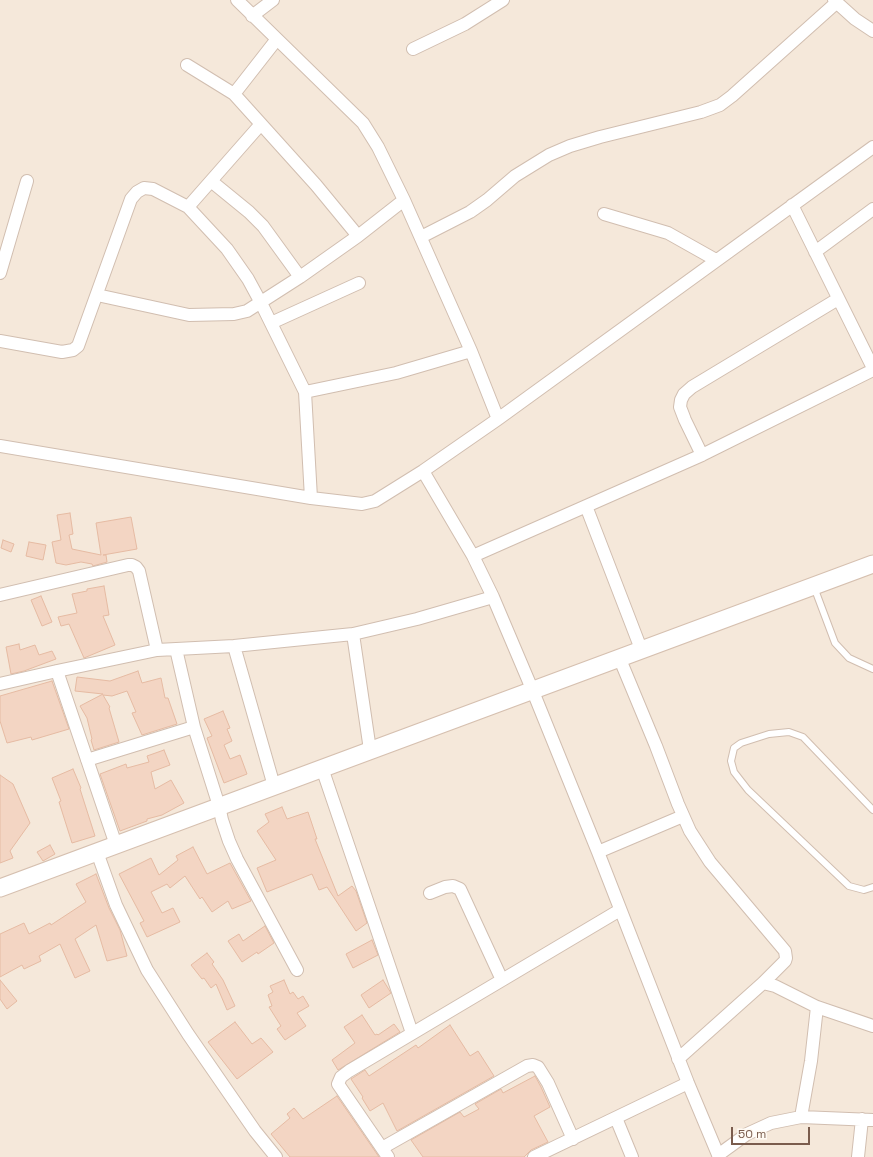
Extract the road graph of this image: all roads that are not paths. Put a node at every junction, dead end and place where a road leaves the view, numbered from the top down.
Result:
1 (237, 0) edge
2 (274, 0) edge
3 (503, 0) edge
4 (835, 1) edge
5 (252, 16) junction
6 (873, 30) edge
7 (277, 39) junction
8 (413, 49) dead end
9 (187, 65) dead end
10 (234, 94) junction
11 (261, 124) junction
12 (873, 147) edge
13 (27, 181) dead end
14 (211, 181) junction
15 (404, 200) junction
16 (792, 205) junction
17 (188, 207) junction
18 (873, 209) edge
19 (604, 214) dead end
20 (358, 236) junction
21 (421, 237) junction
22 (815, 252) junction
23 (716, 260) junction
24 (0, 273) edge
25 (300, 277) junction
26 (359, 283) dead end
27 (97, 295) junction
28 (838, 299) junction
29 (261, 303) junction
30 (272, 324) junction
31 (0, 341) edge
32 (471, 351) junction
33 (873, 369) edge
34 (305, 392) junction
35 (498, 419) junction
36 (0, 446) edge
37 (702, 455) junction
38 (423, 471) junction
39 (311, 498) junction
40 (586, 506) junction
41 (473, 556) junction
42 (873, 564) edge
43 (813, 586) junction
44 (0, 595) edge
45 (493, 597) junction
46 (353, 634) junction
47 (234, 646) junction
48 (176, 649) junction
49 (642, 649) junction
50 (157, 650) junction
51 (619, 658) junction
52 (873, 670) edge
53 (57, 671) junction
54 (0, 684) edge
55 (532, 689) junction
56 (194, 727) junction
57 (370, 750) junction
58 (87, 760) junction
59 (322, 768) junction
60 (274, 786) junction
61 (219, 806) junction
62 (873, 810) edge
63 (683, 816) junction
64 (116, 845) junction
65 (97, 852) junction
66 (598, 852) junction
67 (873, 887) edge
68 (0, 888) edge
69 (430, 893) dead end
70 (620, 910) junction
71 (298, 970) dead end
72 (502, 980) junction
73 (763, 983) junction
74 (817, 1007) junction
75 (873, 1026) edge
76 (412, 1034) junction
77 (678, 1059) junction
78 (688, 1083) junction
79 (801, 1116) junction
80 (616, 1118) junction
81 (868, 1119) edge
82 (573, 1139) junction
83 (385, 1153) edge
84 (718, 1156) edge
85 (276, 1157) edge
86 (534, 1157) edge
87 (632, 1157) edge
88 (858, 1157) edge

1 - 5 street
2 - 5 street
3 - 8 street
4 - 6 street
4 - 21 street
5 - 7 street
7 - 10 street
7 - 15 street
9 - 10 street
10 - 11 street
11 - 14 street
11 - 20 street
12 - 16 street
13 - 24 street
14 - 17 street
14 - 25 street
15 - 20 street
15 - 21 street
16 - 22 street
16 - 23 street
17 - 27 street
17 - 29 street
18 - 22 street
19 - 23 street
20 - 25 street
21 - 32 street
22 - 28 street
23 - 35 street
25 - 29 street
26 - 30 street
27 - 29 street
27 - 31 street
28 - 33 street
28 - 37 street
29 - 30 street
30 - 34 street
32 - 34 street
32 - 35 street
33 - 37 street
34 - 39 street
35 - 38 street
36 - 39 street
37 - 40 street
38 - 39 street
38 - 41 street
40 - 41 street
40 - 49 street
41 - 45 street
42 - 43 main road
43 - 49 main road
43 - 52 lane
44 - 50 street
45 - 46 street
45 - 55 street
46 - 47 street
46 - 57 street
47 - 48 street
47 - 60 street
48 - 50 street
48 - 56 street
49 - 51 main road
50 - 53 street
51 - 55 main road
51 - 63 street
53 - 54 street
53 - 58 street
55 - 57 main road
55 - 66 street
56 - 58 street
56 - 61 street
57 - 59 main road
58 - 64 street
59 - 60 main road
59 - 76 street
60 - 61 main road
61 - 64 main road
61 - 71 street
62 - 67 lane
63 - 66 street
63 - 73 street
64 - 65 main road
65 - 68 main road
65 - 85 street
66 - 70 street
69 - 72 street
70 - 72 street
70 - 77 street
72 - 76 street
73 - 74 street
73 - 77 street
74 - 75 street
74 - 79 street
76 - 83 street
77 - 78 street
78 - 80 street
78 - 84 street
79 - 81 street
79 - 84 street
80 - 82 street
80 - 87 street
81 - 88 street
82 - 83 street
82 - 86 street

